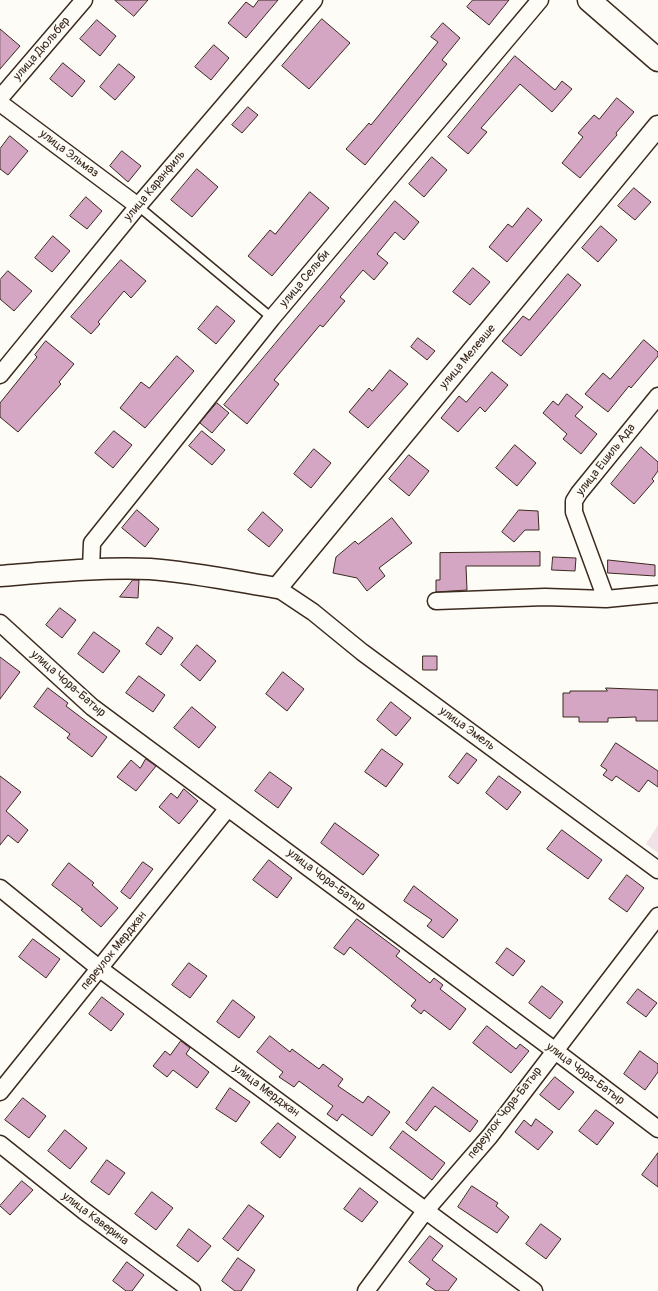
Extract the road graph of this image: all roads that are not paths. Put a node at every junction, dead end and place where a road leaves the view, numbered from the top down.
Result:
1 (84, 0) edge
2 (314, 0) edge
3 (540, 0) edge
4 (589, 0) edge
5 (658, 60) edge
6 (0, 98) edge
7 (0, 103) edge
8 (658, 126) edge
9 (138, 206) junction
10 (272, 318) junction
11 (0, 374) edge
12 (658, 396) edge
13 (91, 569) junction
14 (0, 576) edge
15 (277, 588) junction
16 (658, 594) edge
17 (606, 599) junction
18 (436, 601) dead end
19 (0, 623) edge
20 (228, 808) junction
21 (658, 870) edge
22 (0, 888) edge
23 (658, 916) edge
24 (100, 969) junction
25 (554, 1050) junction
26 (0, 1092) edge
27 (658, 1129) edge
28 (0, 1144) edge
29 (426, 1210) junction
30 (192, 1291) edge
31 (366, 1291) edge
32 (534, 1291) edge

1 - 6 street, улица Дюльбер
2 - 9 street, улица Каранфиль
3 - 10 street, улица Сельби
4 - 5 main road
7 - 9 street, улица Эльмаз
8 - 15 street, улица Мелевше
9 - 10 lane
9 - 11 street, улица Каранфиль
10 - 13 street, улица Сельби
12 - 17 street, улица Ешиль Ада
13 - 14 street
13 - 15 street
15 - 21 street, улица Эмель
16 - 17 street
17 - 18 street
19 - 20 street, улица Чора-Батыр
20 - 24 street, переулок Мерджан
20 - 25 street, улица Чора-Батыр
22 - 24 street, улица Мерджан
23 - 25 street, переулок Чора-Батыр
24 - 26 street, переулок Мерджан
24 - 29 street, улица Мерджан
25 - 27 street, улица Чора-Батыр
25 - 29 street, переулок Чора-Батыр
28 - 30 street, улица Каверина
29 - 31 street, переулок Чора-Батыр
29 - 32 street, улица Мерджан

